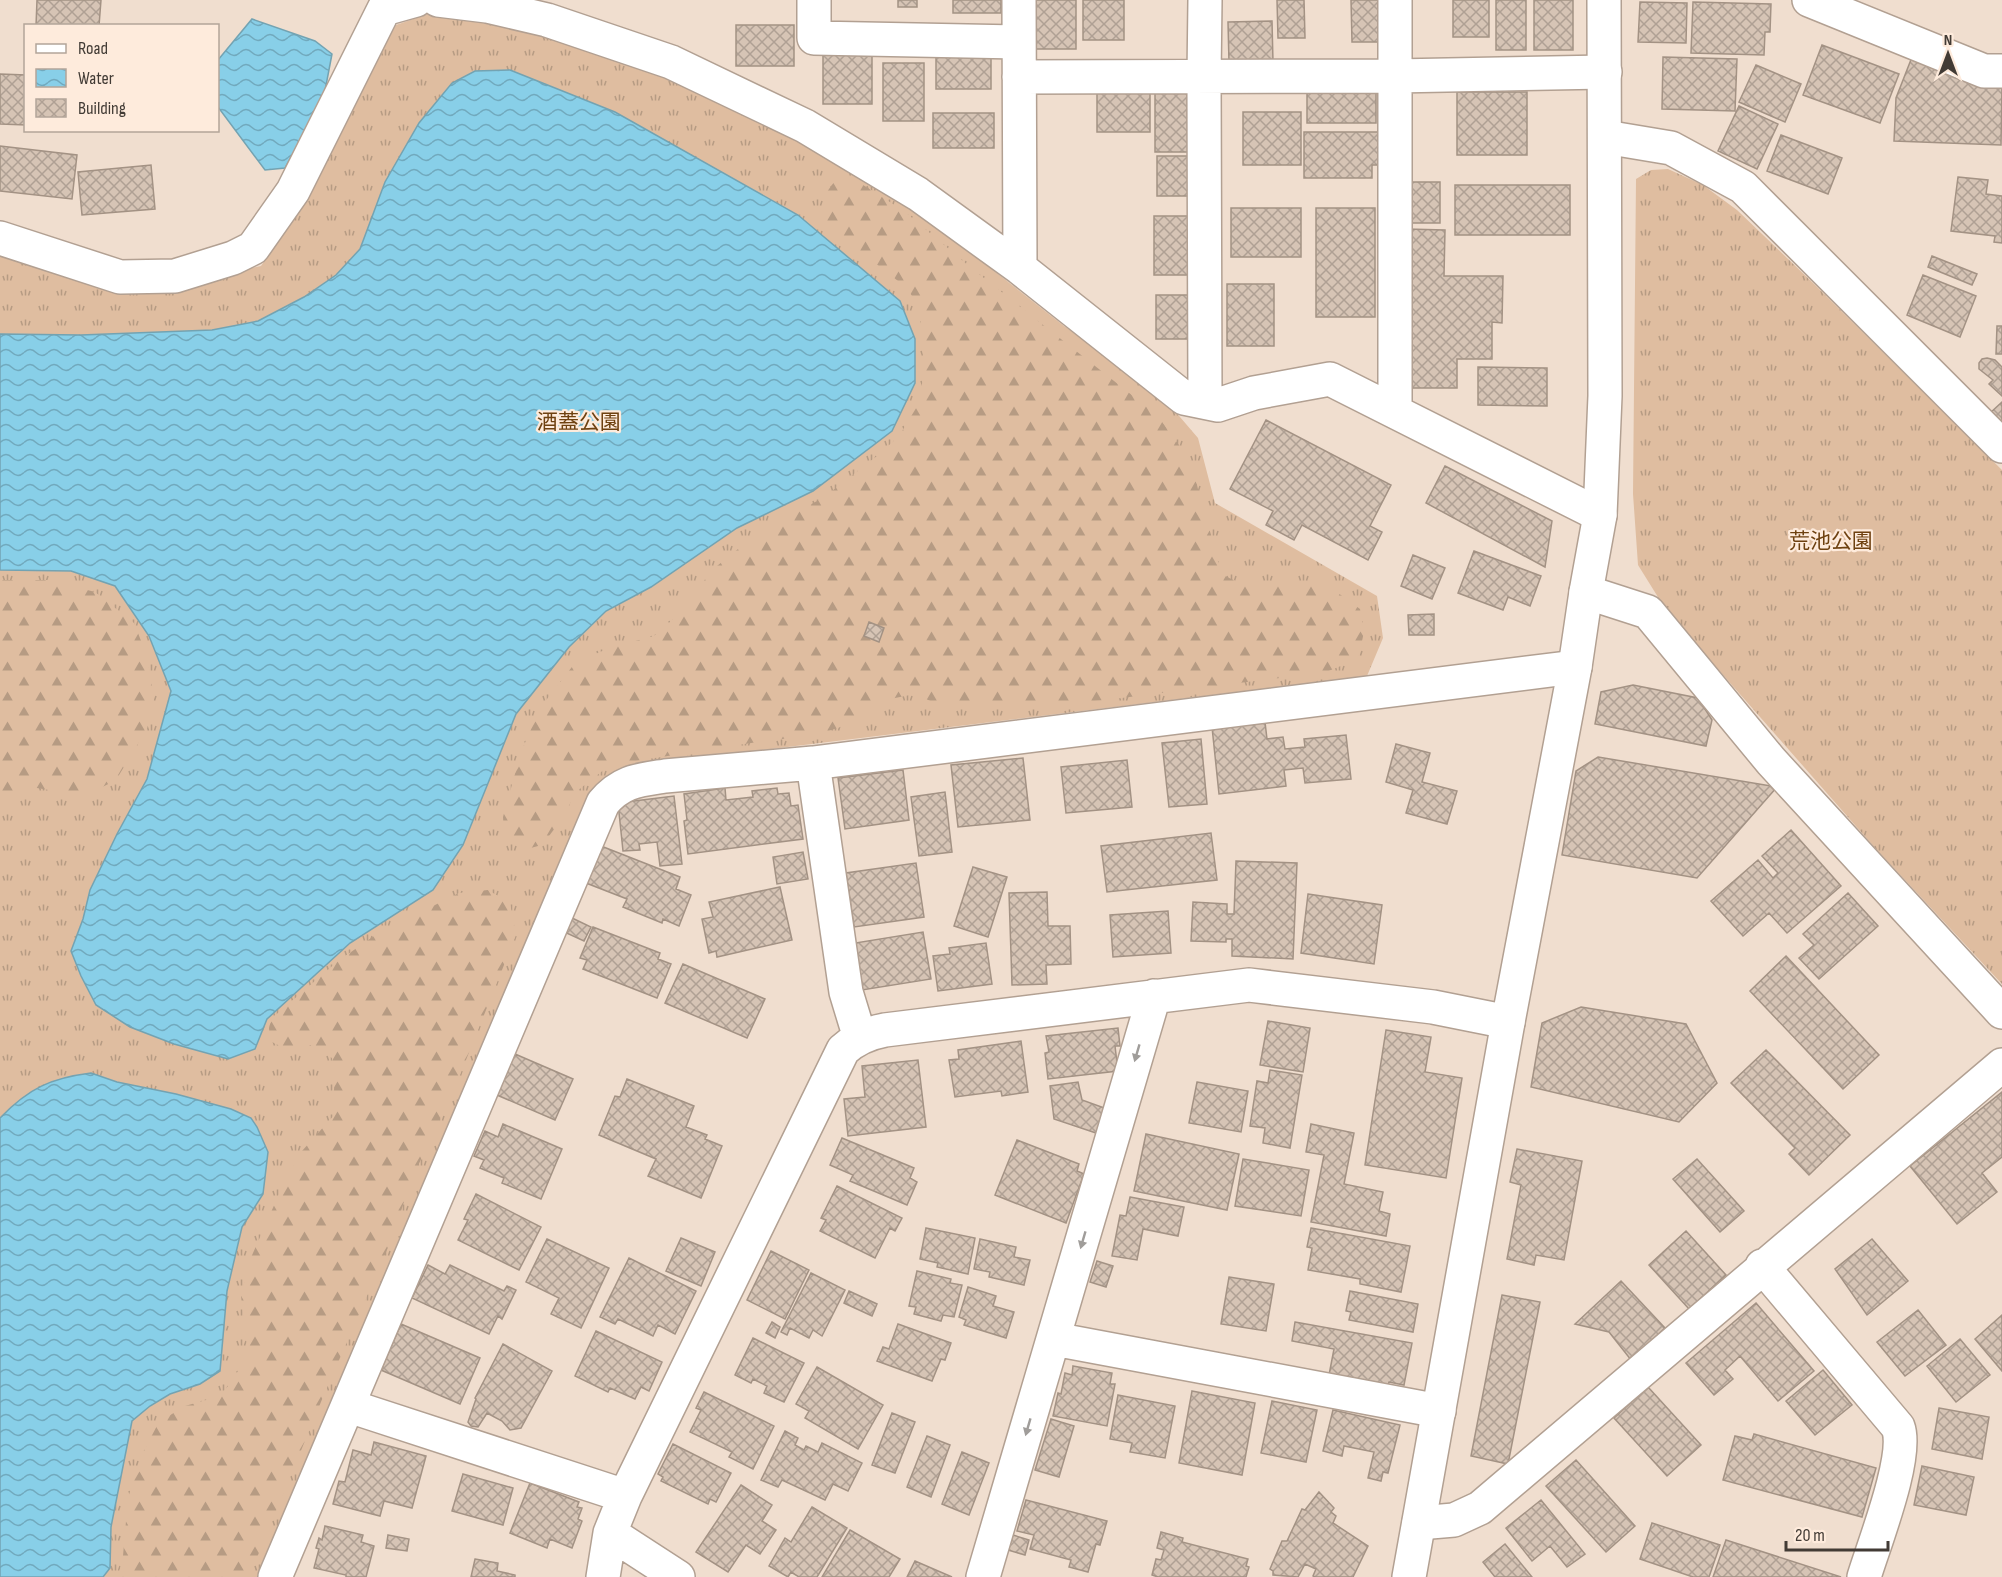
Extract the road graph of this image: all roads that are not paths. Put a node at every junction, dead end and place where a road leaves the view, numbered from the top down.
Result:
1 (416, 0) edge
2 (438, 0) edge
3 (814, 0) edge
4 (1019, 0) edge
5 (1205, 0) edge
6 (1395, 0) edge
7 (1604, 0) edge
8 (1809, 0) edge
9 (1019, 42) junction
10 (2002, 71) edge
11 (1605, 72) junction
12 (1204, 76) junction
13 (1395, 76) junction
14 (1019, 77) junction
15 (1605, 137) junction
16 (0, 238) edge
17 (1020, 268) junction
18 (1205, 402) junction
19 (1395, 411) junction
20 (2002, 446) edge
21 (1600, 515) junction
22 (1586, 592) junction
23 (1575, 667) junction
24 (813, 763) junction
25 (1154, 996) junction
26 (2002, 1012) edge
27 (1508, 1022) junction
28 (860, 1038) junction
29 (2002, 1065) edge
30 (1762, 1266) junction
31 (1054, 1340) junction
32 (349, 1406) junction
33 (1438, 1412) junction
34 (625, 1496) junction
35 (1419, 1523) junction
36 (610, 1533) junction
37 (275, 1577) edge
38 (603, 1577) edge
39 (678, 1577) edge
40 (983, 1577) edge
41 (1409, 1577) edge
42 (1864, 1577) edge

1 - 16 street
2 - 17 street
3 - 9 street
4 - 9 street
5 - 12 street
6 - 13 street
7 - 11 street
8 - 10 street
9 - 14 street
11 - 13 street
11 - 15 street
12 - 13 street
12 - 14 street
12 - 18 street
13 - 19 street
14 - 17 street
15 - 20 street
15 - 21 street
17 - 18 street
18 - 19 street
19 - 21 street
21 - 22 street
22 - 23 street
22 - 26 street
23 - 24 street
23 - 27 street
24 - 28 street
24 - 32 street
25 - 27 street
25 - 28 street
25 -> 31 street
27 - 33 street
28 - 34 street
29 - 30 street
30 - 35 street
30 - 42 street
31 - 33 street
31 -> 40 street
32 - 34 street
32 - 37 street
33 - 35 street
34 - 36 street
35 - 41 street
36 - 38 street
36 - 39 street

